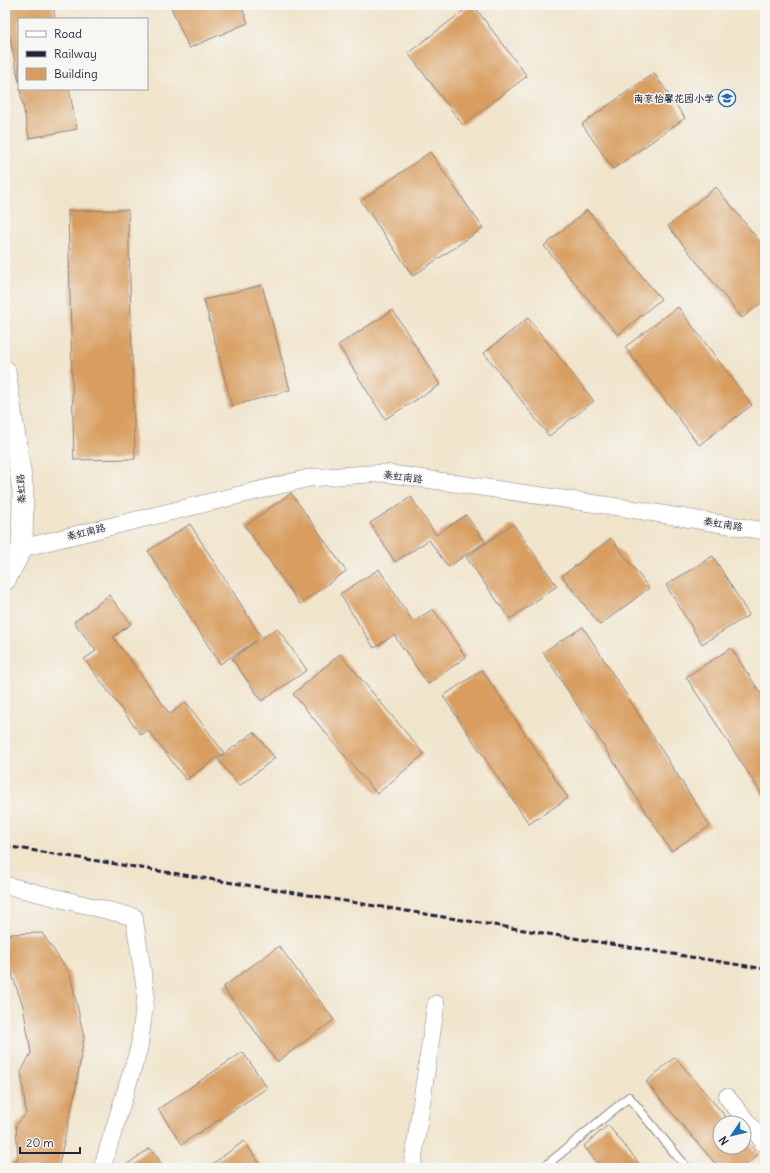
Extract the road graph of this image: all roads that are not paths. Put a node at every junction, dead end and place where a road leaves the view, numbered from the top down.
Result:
1 (5, 371) edge
2 (765, 531) edge
3 (22, 548) junction
4 (5, 580) edge
5 (5, 885) edge
6 (436, 1004) dead end
7 (727, 1097) dead end
8 (765, 1144) edge
9 (102, 1168) edge
10 (412, 1168) edge
11 (543, 1168) edge
12 (687, 1168) edge

1 - 3 street, 秦虹路
2 - 3 street, 秦虹南路
3 - 4 street, 秦虹路
5 - 9 street
6 - 10 street
7 - 8 street
11 - 12 lane

